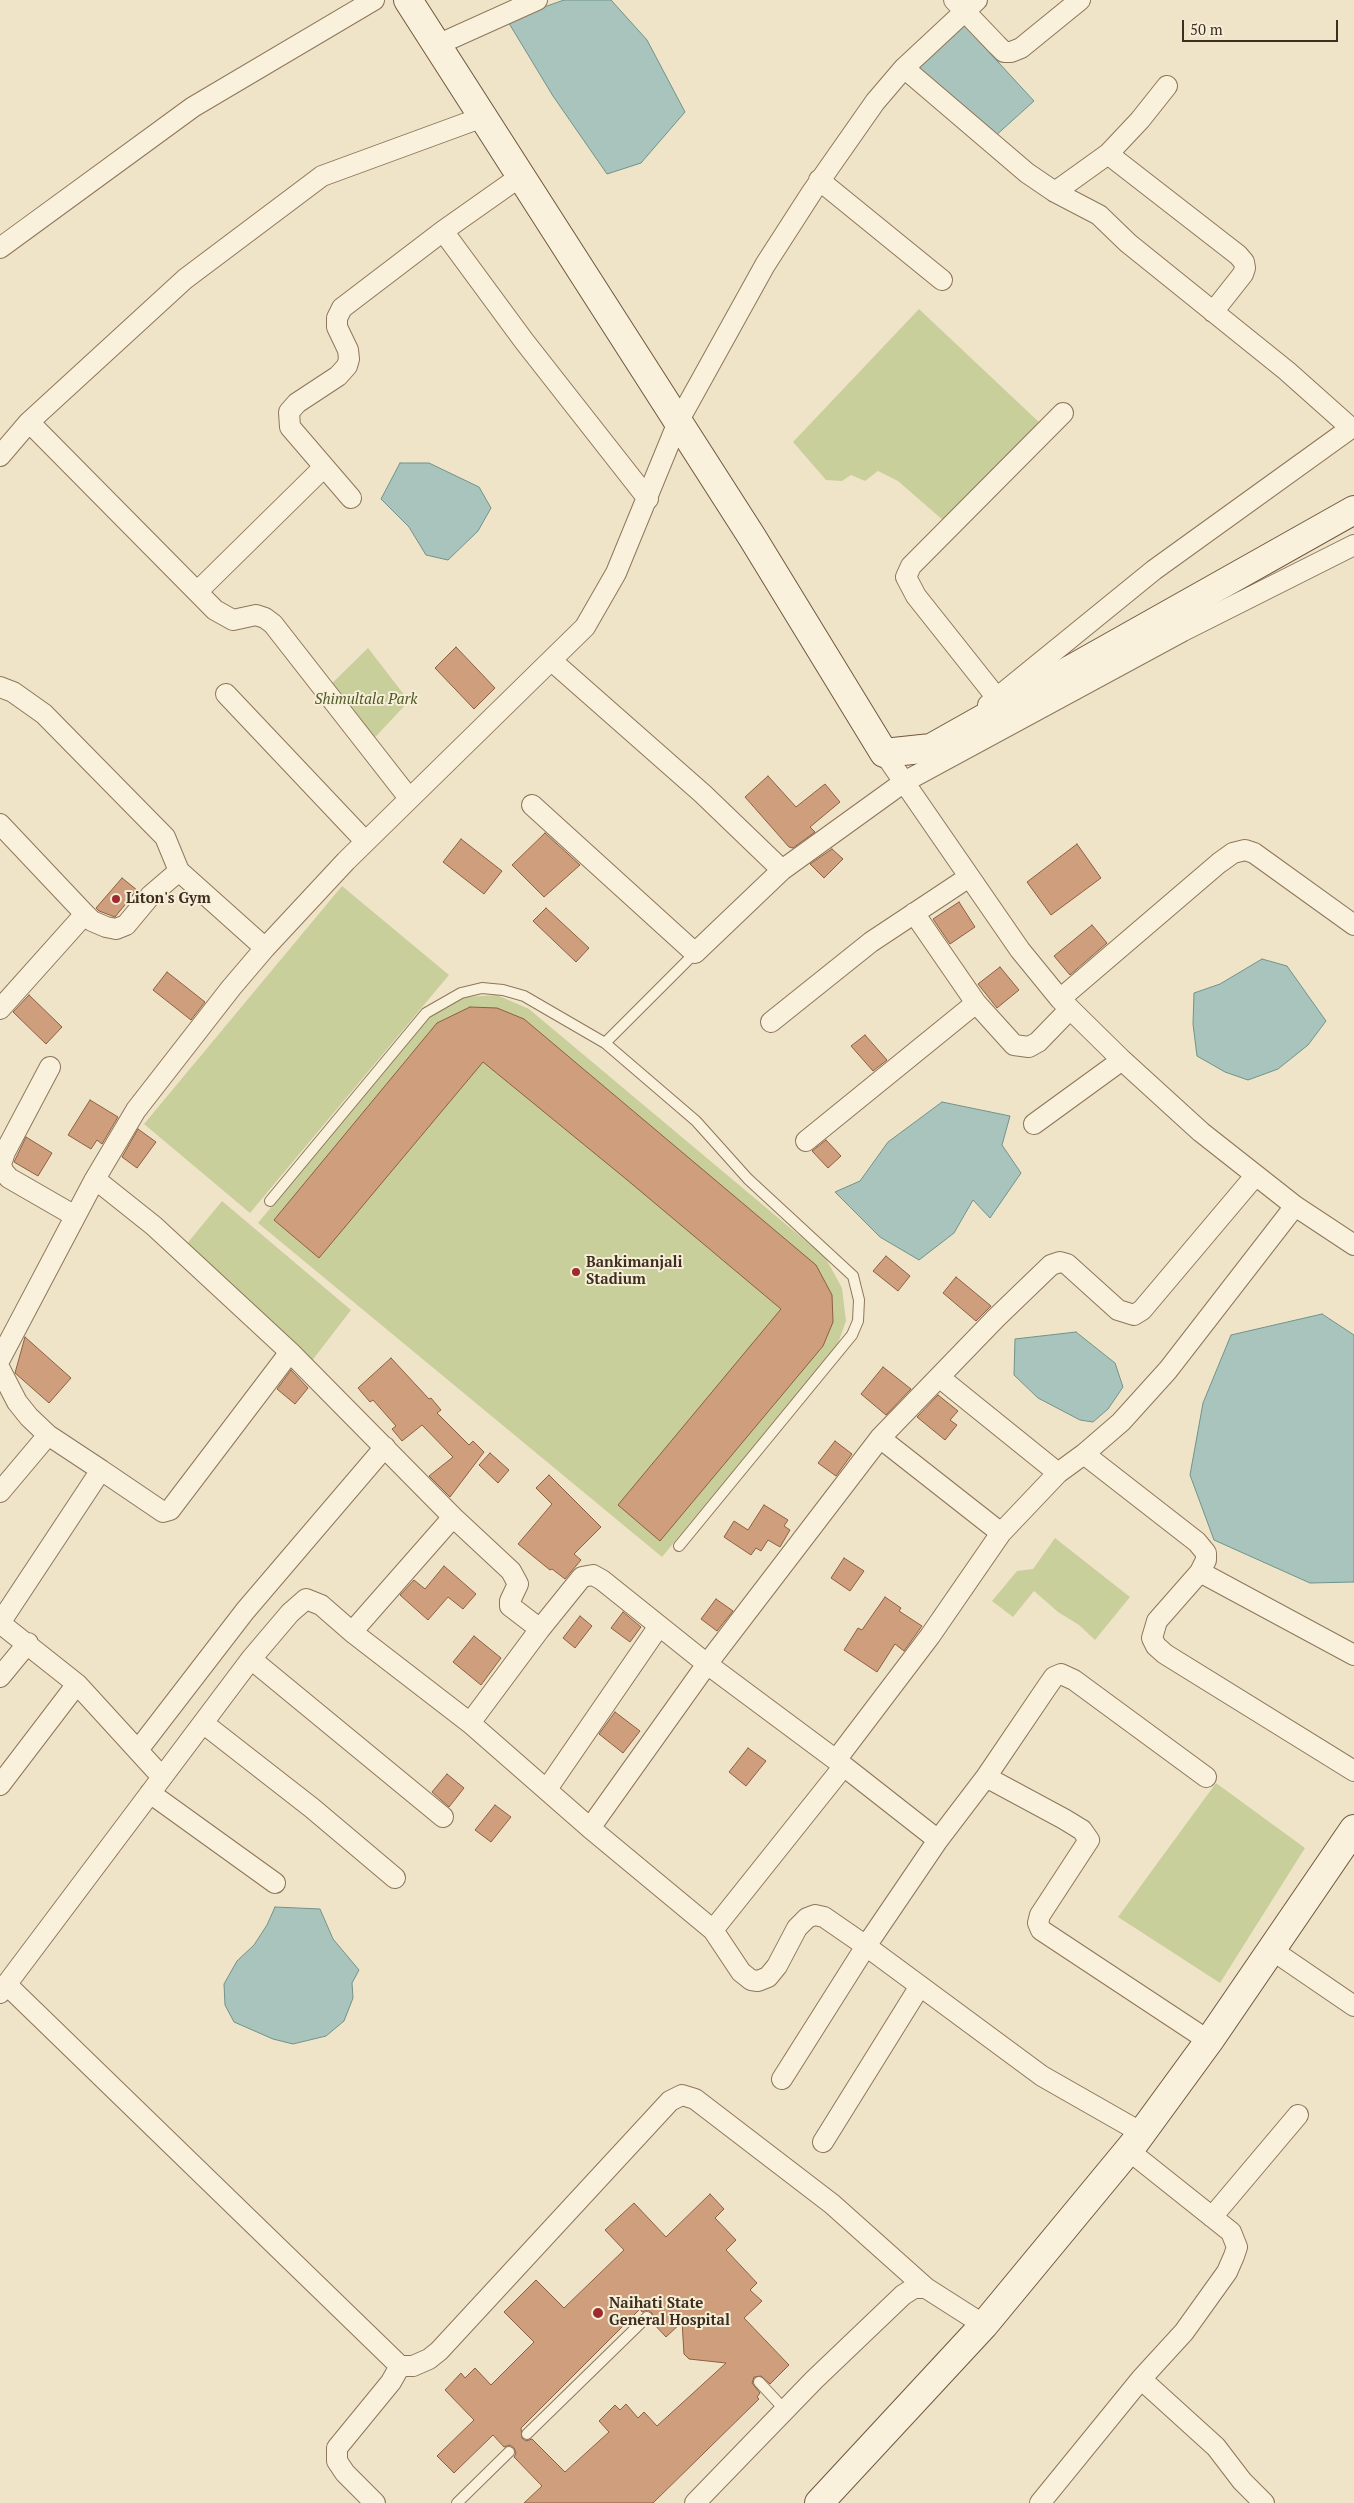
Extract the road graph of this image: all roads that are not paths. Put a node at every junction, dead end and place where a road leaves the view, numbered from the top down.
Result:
1 (374, 0) edge
2 (408, 0) edge
3 (537, 0) edge
4 (1080, 0) edge
5 (965, 4) edge
6 (437, 45) junction
7 (904, 68) junction
8 (1167, 86) dead end
9 (483, 117) junction
10 (1108, 154) junction
11 (521, 176) junction
12 (820, 180) junction
13 (1055, 192) junction
14 (443, 230) junction
15 (4, 239) edge
16 (942, 280) dead end
17 (1213, 312) junction
18 (1063, 413) dead end
19 (29, 422) junction
20 (678, 422) junction
21 (1352, 427) edge
22 (0, 456) edge
23 (324, 467) junction
24 (351, 498) dead end
25 (648, 499) junction
26 (1352, 511) edge
27 (1354, 545) edge
28 (198, 591) junction
29 (552, 661) junction
30 (0, 687) edge
31 (226, 694) dead end
32 (996, 698) junction
33 (946, 739) junction
34 (884, 753) junction
35 (904, 782) junction
36 (409, 798) junction
37 (532, 805) dead end
38 (0, 824) edge
39 (365, 841) junction
40 (782, 870) junction
41 (179, 871) junction
42 (969, 877) junction
43 (914, 913) junction
44 (85, 914) junction
45 (1354, 925) edge
46 (265, 948) junction
47 (695, 953) junction
48 (976, 1003) junction
49 (1065, 1004) junction
50 (0, 1009) edge
51 (771, 1022) dead end
52 (606, 1043) junction
53 (1122, 1060) junction
54 (50, 1067) dead end
55 (1034, 1124) dead end
56 (806, 1141) dead end
57 (1255, 1176) junction
58 (95, 1179) junction
59 (270, 1201) dead end
60 (1295, 1206) junction
61 (76, 1216) junction
62 (1354, 1245) edge
63 (290, 1352) junction
64 (0, 1359) edge
65 (0, 1369) edge
66 (939, 1377) junction
67 (48, 1435) junction
68 (880, 1438) junction
69 (385, 1446) junction
70 (1084, 1454) junction
71 (101, 1470) junction
72 (1058, 1473) junction
73 (0, 1492) edge
74 (453, 1517) junction
75 (1001, 1533) junction
76 (679, 1546) dead end
77 (1200, 1572) junction
78 (0, 1623) edge
79 (659, 1626) junction
80 (540, 1629) junction
81 (352, 1632) junction
82 (28, 1643) junction
83 (1354, 1655) edge
84 (251, 1659) junction
85 (707, 1664) junction
86 (0, 1677) edge
87 (77, 1684) junction
88 (203, 1723) junction
89 (470, 1723) junction
90 (138, 1750) junction
91 (840, 1763) junction
92 (1354, 1770) edge
93 (986, 1777) junction
94 (1206, 1777) dead end
95 (0, 1785) edge
96 (156, 1785) junction
97 (547, 1790) junction
98 (443, 1817) dead end
99 (590, 1828) junction
100 (1353, 1832) edge
101 (938, 1840) junction
102 (394, 1878) dead end
103 (275, 1883) dead end
104 (713, 1930) junction
105 (866, 1946) junction
106 (1272, 1950) junction
107 (920, 1986) junction
108 (3, 1988) edge
109 (1354, 2006) edge
110 (1210, 2041) junction
111 (782, 2079) dead end
112 (1298, 2115) dead end
113 (1135, 2141) junction
114 (823, 2142) dead end
115 (1212, 2217) junction
116 (926, 2288) junction
117 (647, 2317) dead end
118 (984, 2325) junction
119 (400, 2366) junction
120 (1141, 2379) junction
121 (759, 2382) dead end
122 (786, 2411) junction
123 (527, 2434) dead end
124 (509, 2452) dead end
125 (375, 2503) edge
126 (457, 2503) edge
127 (695, 2503) edge
128 (819, 2503) edge
129 (1040, 2503) edge
130 (1264, 2503) edge

1 - 15 street
2 - 6 main road
3 - 6 street
4 - 5 street
5 - 7 street
6 - 9 main road
7 - 12 street
7 - 13 street
8 - 10 street
9 - 11 main road
9 - 19 street
10 - 13 street
10 - 17 street
11 - 14 street
11 - 20 main road
12 - 16 street
12 - 20 street
13 - 17 street
14 - 23 street
14 - 25 street
17 - 21 street
18 - 32 street
19 - 22 street
19 - 28 street
20 - 25 street
20 - 34 main road
21 - 32 street
23 - 24 street
23 - 28 street
25 - 29 street
26 - 33 main road
27 - 35 street
28 - 36 street
29 - 36 street
29 - 40 street
30 - 41 street
31 - 39 street
32 - 33 street
33 - 34 main road
34 - 35 street
35 - 40 street
35 - 42 street
36 - 39 street
37 - 47 street
38 - 44 street
39 - 46 street
40 - 47 street
41 - 44 street
41 - 46 street
42 - 43 street
42 - 49 street
43 - 48 street
43 - 51 street
44 - 50 street
45 - 49 street
46 - 58 street
47 - 52 lane
48 - 49 street
48 - 56 street
49 - 53 street
52 - 59 lane
52 - 76 lane
53 - 55 street
53 - 57 street
54 - 61 street
57 - 60 street
57 - 66 street
58 - 61 street
58 - 63 street
60 - 62 street
60 - 70 street
61 - 64 street
63 - 69 street
63 - 71 street
65 - 67 street
66 - 68 street
66 - 72 street
67 - 71 street
67 - 73 street
68 - 75 street
68 - 85 street
69 - 74 street
69 - 90 street
70 - 72 street
70 - 77 street
71 - 78 street
72 - 75 street
74 - 80 street
74 - 81 street
75 - 91 street
77 - 83 street
77 - 92 street
78 - 82 street
79 - 80 street
79 - 85 street
79 - 97 street
80 - 89 street
81 - 84 street
81 - 89 street
82 - 86 street
82 - 87 street
84 - 88 street
84 - 98 street
85 - 91 street
85 - 99 street
87 - 90 street
87 - 95 street
88 - 96 street
88 - 102 street
89 - 97 street
90 - 96 street
91 - 101 street
91 - 104 street
93 - 94 street
93 - 101 street
93 - 110 street
96 - 103 street
96 - 108 street
97 - 99 street
99 - 104 street
100 - 106 main road
101 - 105 street
104 - 105 street
105 - 107 street
105 - 111 street
106 - 109 street
106 - 110 main road
107 - 113 street
107 - 114 street
108 - 119 street
110 - 113 main road
112 - 115 street
113 - 115 street
113 - 118 main road
115 - 120 street
116 - 118 street
116 - 119 street
116 - 122 street
117 - 123 lane
118 - 128 main road
119 - 125 street
120 - 129 street
120 - 130 street
121 - 122 lane
122 - 127 street
124 - 126 lane

